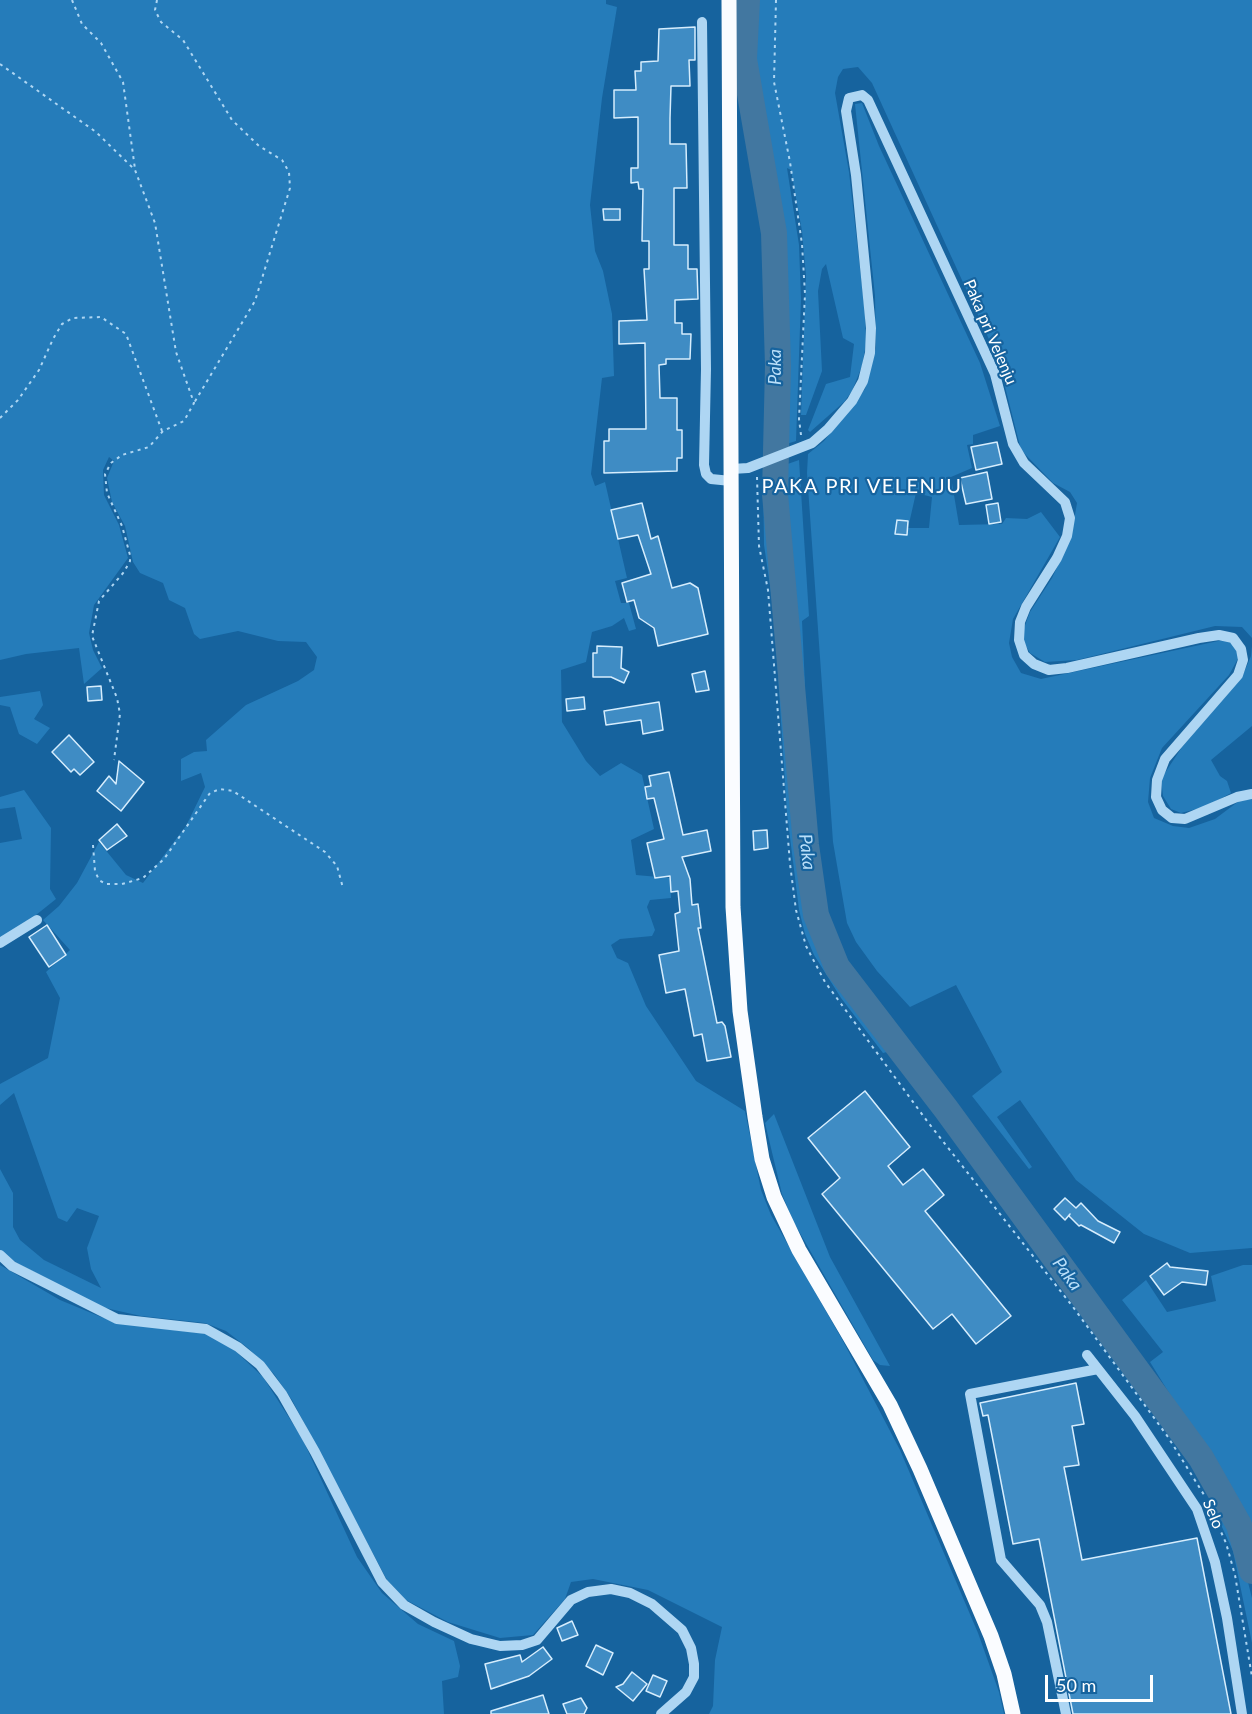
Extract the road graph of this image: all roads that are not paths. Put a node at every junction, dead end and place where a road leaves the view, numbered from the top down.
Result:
1 (729, 0) edge
2 (702, 22) dead end
3 (731, 475) junction
4 (1252, 794) edge
5 (37, 920) dead end
6 (0, 944) edge
7 (0, 1255) edge
8 (1087, 1354) dead end
9 (1098, 1369) junction
10 (661, 1714) edge
11 (1013, 1714) edge
12 (1066, 1714) edge
13 (1242, 1714) edge

1 - 3 main road
2 - 3 street
3 - 4 street, Paka pri Velenju
3 - 11 main road
5 - 6 street
7 - 10 street
8 - 9 street, Selo
9 - 12 street
9 - 13 street, Selo

